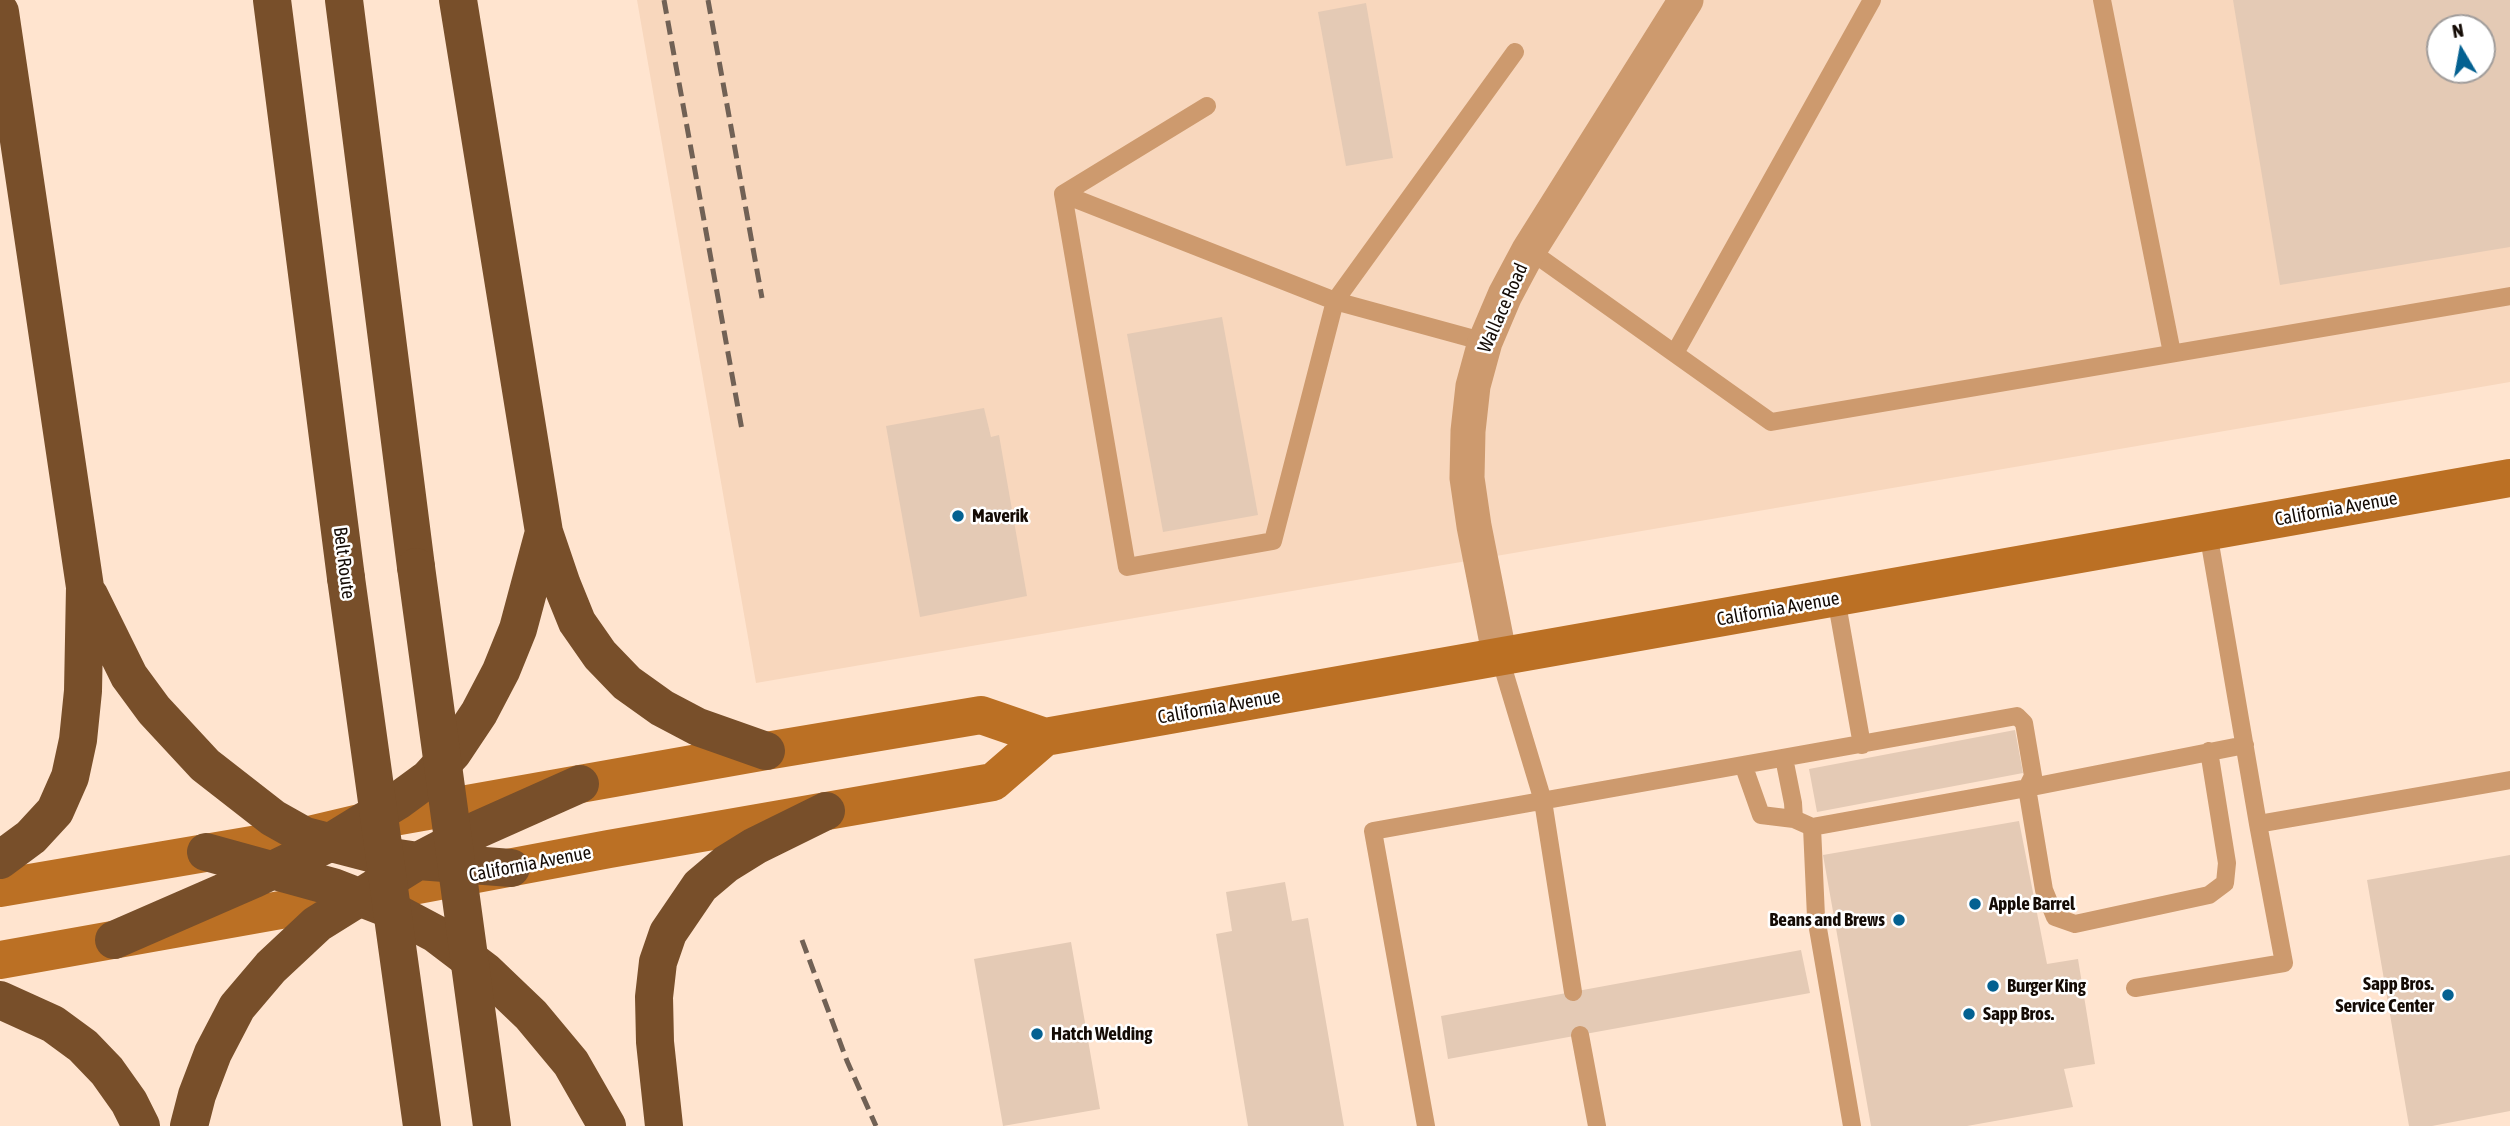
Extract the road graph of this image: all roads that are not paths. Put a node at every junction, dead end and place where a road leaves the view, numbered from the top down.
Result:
1 (272, 0) edge
2 (344, 0) edge
3 (458, 0) edge
4 (1686, 0) edge
5 (1872, 0) edge
6 (2102, 0) edge
7 (0, 12) edge
8 (1515, 52) dead end
9 (1207, 106) dead end
10 (1063, 194) junction
11 (1529, 250) junction
12 (2510, 296) edge
13 (1335, 301) junction
14 (1485, 342) junction
15 (1675, 353) junction
16 (2172, 353) junction
17 (2510, 478) edge
18 (544, 532) junction
19 (2208, 532) junction
20 (85, 586) junction
21 (1836, 598) junction
22 (1500, 658) junction
23 (1045, 737) junction
24 (1862, 745) junction
25 (2245, 745) junction
26 (766, 751) junction
27 (2208, 751) junction
28 (1784, 758) junction
29 (1744, 767) junction
30 (2510, 780) edge
31 (580, 784) junction
32 (2027, 788) junction
33 (1543, 801) junction
34 (826, 811) junction
35 (1794, 819) junction
36 (2258, 824) junction
37 (1812, 827) junction
38 (331, 834) junction
39 (206, 852) junction
40 (0, 860) edge
41 (418, 861) junction
42 (511, 868) junction
43 (274, 870) junction
44 (0, 888) edge
45 (359, 897) junction
46 (114, 940) junction
47 (0, 960) edge
48 (2135, 988) dead end
49 (1573, 992) dead end
50 (0, 999) edge
51 (1580, 1035) dead end
52 (141, 1126) edge
53 (189, 1126) edge
54 (422, 1126) edge
55 (492, 1126) edge
56 (607, 1126) edge
57 (664, 1126) edge
58 (1426, 1126) edge
59 (1597, 1126) edge
60 (1852, 1126) edge

1 - 54 highway, Belt Route, bridge
2 - 55 highway, bridge
3 - 18 highway
4 - 11 street, Wallace Road
5 - 15 lane
6 - 16 lane
7 - 20 highway
8 - 13 lane
9 - 10 lane
10 - 13 lane
10 - 13 lane
11 - 14 street, Wallace Road
11 - 15 lane
12 - 16 lane
13 - 14 lane
14 - 22 street, Wallace Road
15 - 16 lane
17 - 19 main road, California Avenue
18 - 26 highway
18 - 38 highway
19 - 21 main road, California Avenue
19 - 25 lane
20 - 38 highway
20 - 40 highway
21 - 22 main road, California Avenue
21 - 24 lane
22 - 23 main road, California Avenue
22 - 33 lane
23 - 26 main road, California Avenue
23 - 34 main road, California Avenue
24 - 28 lane
24 - 32 lane
25 - 27 lane
25 - 36 lane
26 - 31 main road, California Avenue
27 - 32 lane
27 - 32 lane
28 - 29 lane
28 - 35 lane
29 - 33 lane
29 - 35 lane
30 - 36 lane
31 - 38 main road, California Avenue
31 - 41 highway
32 - 37 lane
33 - 49 lane
33 - 58 lane
34 - 42 main road, California Avenue
34 - 57 highway
35 - 37 lane
36 - 48 lane
37 - 60 lane
38 - 39 main road, California Avenue
38 - 41 highway
38 - 43 highway
39 - 43 highway
39 - 44 main road, California Avenue
41 - 42 highway
41 - 45 highway
42 - 45 main road, California Avenue
43 - 45 highway
43 - 46 highway
45 - 46 main road, California Avenue
45 - 53 highway
45 - 56 highway
46 - 47 main road, California Avenue
50 - 52 highway
51 - 59 lane

